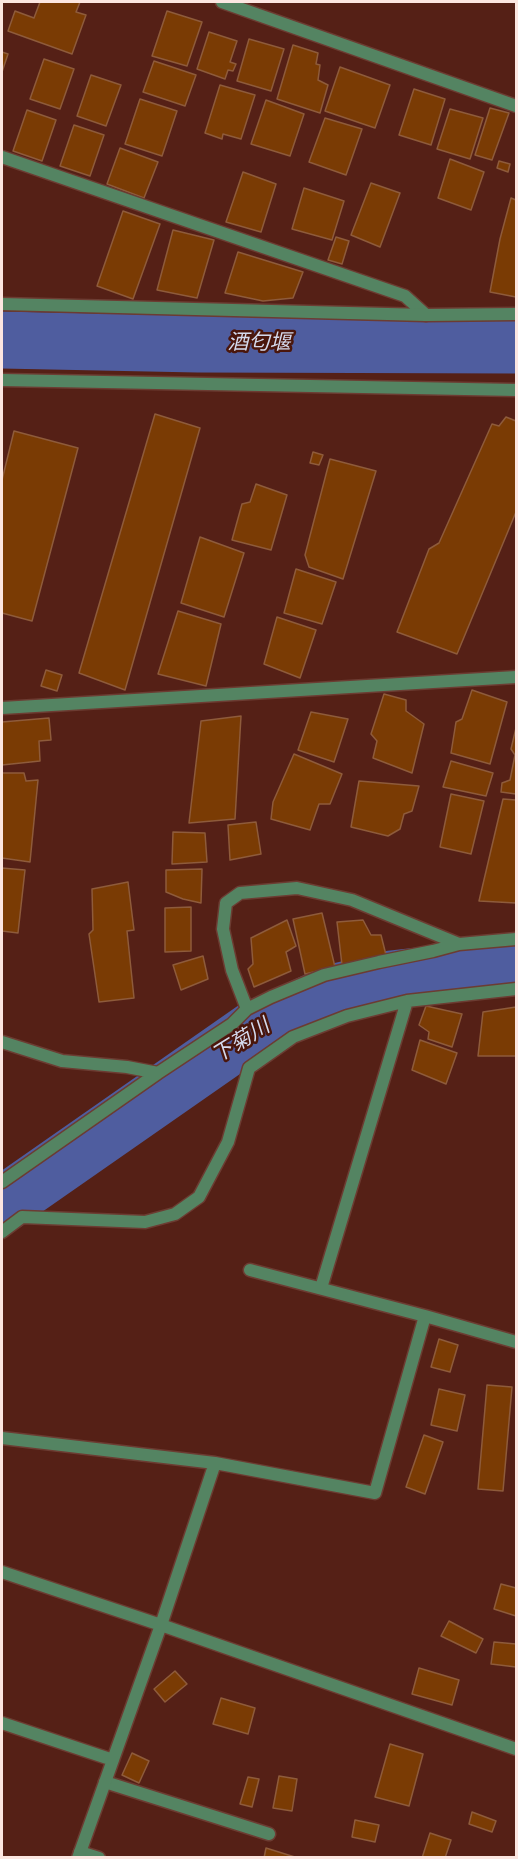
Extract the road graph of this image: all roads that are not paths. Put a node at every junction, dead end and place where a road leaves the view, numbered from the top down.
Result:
1 (222, 2) edge
2 (516, 106) edge
3 (2, 157) edge
4 (2, 304) edge
5 (516, 314) edge
6 (426, 315) junction
7 (2, 380) edge
8 (516, 390) edge
9 (516, 677) edge
10 (2, 708) edge
11 (516, 939) edge
12 (459, 944) junction
13 (516, 989) edge
14 (407, 1001) junction
15 (247, 1009) junction
16 (2, 1042) edge
17 (158, 1073) junction
18 (2, 1182) edge
19 (2, 1232) edge
20 (250, 1270) dead end
21 (321, 1288) junction
22 (425, 1316) junction
23 (516, 1342) edge
24 (2, 1438) edge
25 (215, 1463) junction
26 (2, 1572) edge
27 (161, 1625) junction
28 (2, 1723) edge
29 (516, 1749) edge
30 (113, 1760) junction
31 (105, 1782) junction
32 (269, 1834) dead end
33 (79, 1855) edge
34 (99, 1857) edge

1 - 2 street
3 - 6 street
4 - 6 street
5 - 6 street
7 - 8 street
9 - 10 street
11 - 12 street
12 - 15 street
12 - 15 street
13 - 14 street
14 - 19 street
14 - 21 street
15 - 17 street
16 - 17 street
17 - 18 street
20 - 21 street
21 - 22 street
22 - 23 street
22 - 25 street
24 - 25 street
25 - 27 street
26 - 27 street
27 - 29 street
27 - 30 street
28 - 30 street
30 - 31 street
31 - 32 street
31 - 33 street
33 - 34 street

